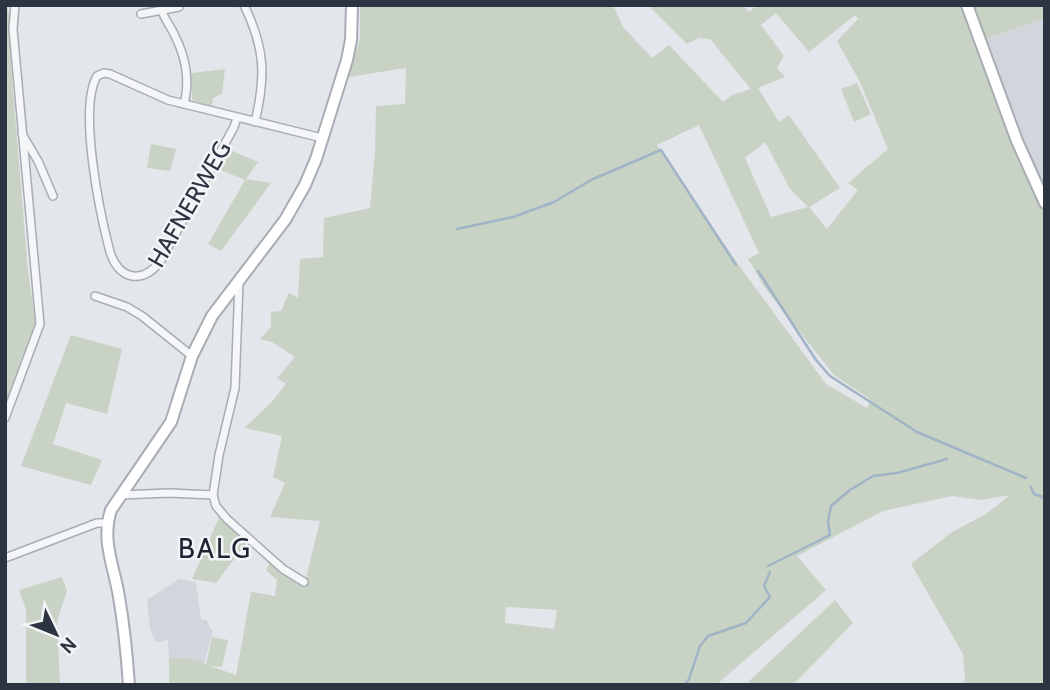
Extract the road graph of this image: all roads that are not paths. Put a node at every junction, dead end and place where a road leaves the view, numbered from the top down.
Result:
1 (15, 5) edge
2 (244, 5) edge
3 (352, 5) edge
4 (967, 5) edge
5 (179, 7) dead end
6 (162, 10) junction
7 (141, 14) dead end
8 (184, 104) junction
9 (237, 118) junction
10 (256, 122) junction
11 (21, 134) junction
12 (323, 138) junction
13 (53, 196) dead end
14 (1045, 202) edge
15 (239, 281) junction
16 (95, 296) dead end
17 (192, 356) junction
18 (5, 418) edge
19 (120, 495) junction
20 (213, 495) junction
21 (107, 523) junction
22 (5, 558) edge
23 (304, 583) dead end
24 (130, 685) edge

1 - 11 street
2 - 10 street
3 - 12 street
4 - 14 street
5 - 6 street
6 - 7 street
6 - 8 street
8 - 9 street
8 - 9 street, HAFNERWEG
9 - 10 street
10 - 12 street
11 - 13 street
11 - 18 street
12 - 15 street
15 - 17 street
15 - 20 street
16 - 17 street
17 - 19 street
19 - 20 street
19 - 21 street
20 - 23 street
21 - 22 street
21 - 24 street

